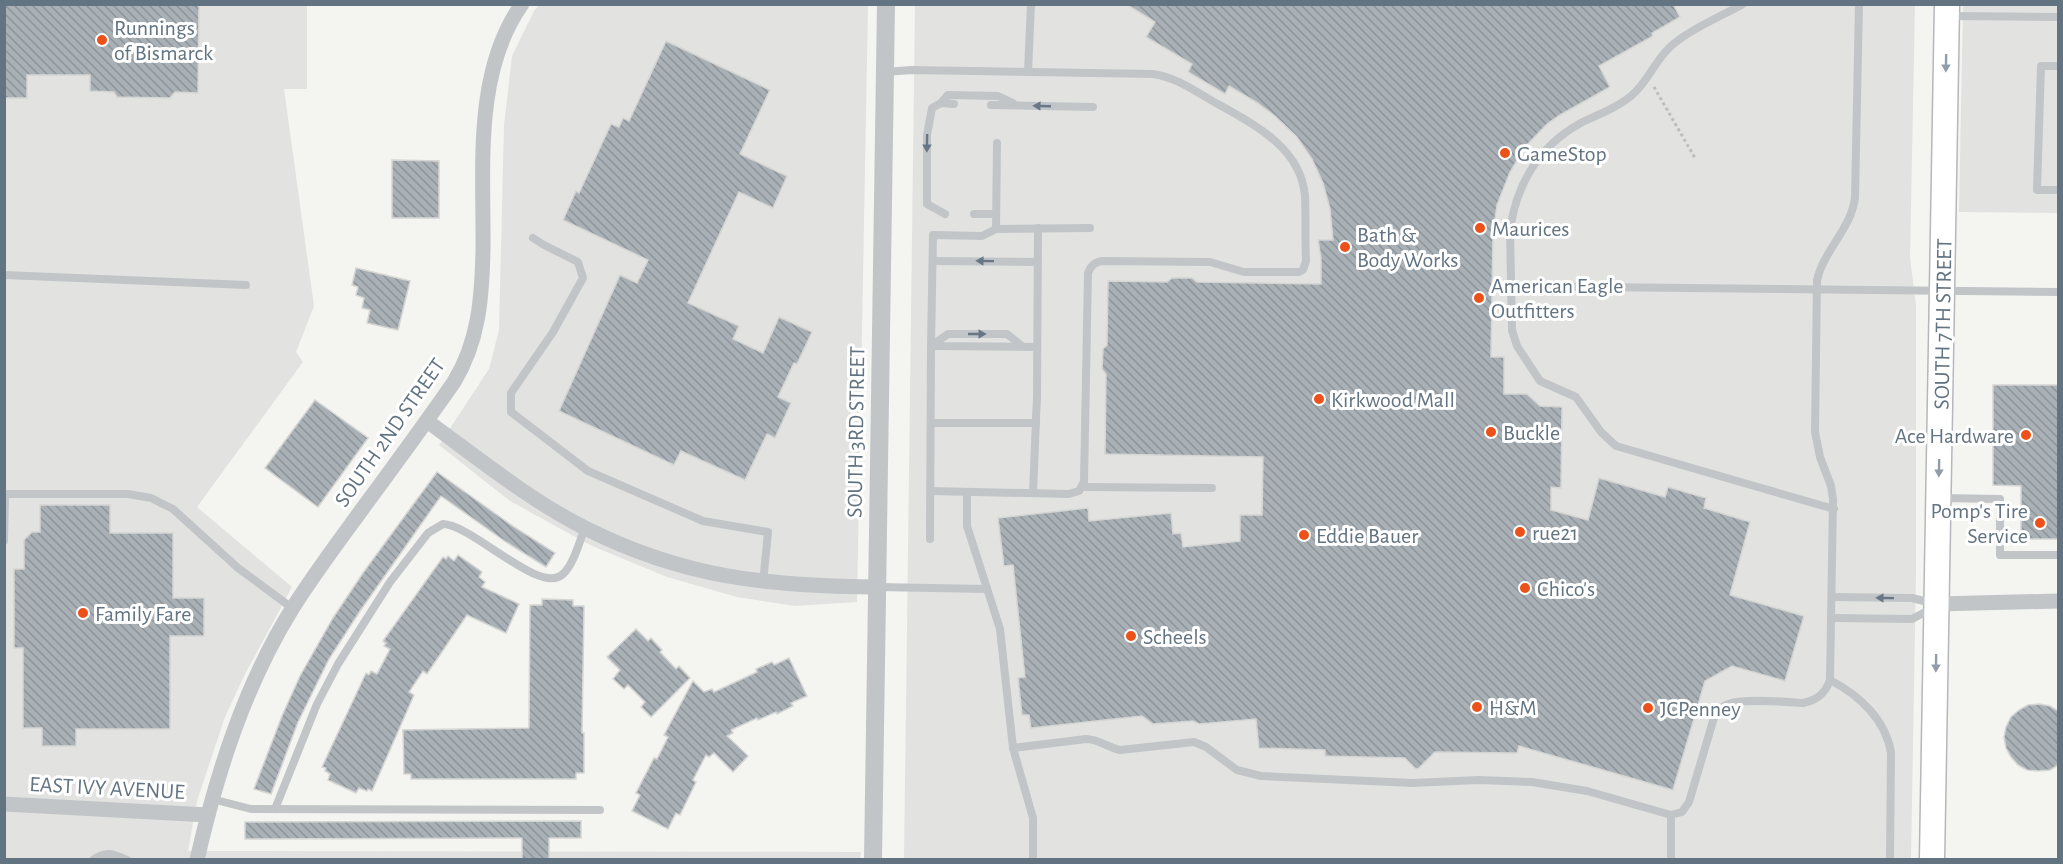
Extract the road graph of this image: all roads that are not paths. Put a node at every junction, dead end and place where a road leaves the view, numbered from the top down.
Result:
1 (522, 4) edge
2 (886, 4) edge
3 (1031, 4) edge
4 (1743, 4) edge
5 (1859, 4) edge
6 (1947, 10) edge
7 (2058, 17) edge
8 (2058, 66) edge
9 (885, 72) junction
10 (1028, 72) junction
11 (941, 103) junction
12 (954, 104) dead end
13 (991, 105) dead end
14 (1017, 105) junction
15 (1093, 107) dead end
16 (997, 143) dead end
17 (2058, 190) edge
18 (945, 214) dead end
19 (974, 214) dead end
20 (996, 214) junction
21 (1038, 228) junction
22 (1090, 228) dead end
23 (996, 229) junction
24 (533, 238) dead end
25 (933, 261) junction
26 (1037, 262) junction
27 (4, 275) edge
28 (246, 285) dead end
29 (1511, 286) junction
30 (1816, 289) junction
31 (1942, 291) junction
32 (2058, 292) edge
33 (931, 346) junction
34 (1023, 347) junction
35 (1037, 347) junction
36 (427, 421) junction
37 (931, 423) junction
38 (1036, 423) junction
39 (1082, 487) junction
40 (1212, 488) dead end
41 (931, 491) junction
42 (1034, 492) junction
43 (967, 493) junction
44 (5, 494) edge
45 (1938, 498) junction
46 (1834, 509) junction
47 (585, 528) junction
48 (930, 540) dead end
49 (4, 541) edge
50 (2058, 555) edge
51 (763, 583) junction
52 (876, 587) junction
53 (987, 589) junction
54 (1832, 597) junction
55 (2058, 601) edge
56 (1936, 604) junction
57 (292, 608) junction
58 (1832, 618) junction
59 (1830, 680) junction
60 (1013, 748) junction
61 (212, 799) junction
62 (4, 804) edge
63 (275, 809) junction
64 (600, 810) dead end
65 (1671, 814) junction
66 (208, 815) junction
67 (93, 860) edge
68 (127, 860) edge
69 (197, 860) edge
70 (873, 860) edge
71 (1033, 860) edge
72 (1671, 860) edge
73 (1890, 860) edge
74 (1932, 860) edge

1 - 36 street, SOUTH 2ND STREET
2 - 9 street, SOUTH 3RD STREET
3 - 10 lane
4 - 29 lane
5 - 30 lane
6 - 7 lane
6 -> 31 main road, SOUTH 7TH STREET
8 - 17 lane
9 - 10 lane
9 - 52 street, SOUTH 3RD STREET
10 - 39 lane
11 - 12 lane
11 - 14 lane
11 -> 18 lane
13 - 14 lane
15 -> 14 lane
16 - 20 lane
19 - 20 lane
20 - 23 lane
21 - 22 lane
21 - 23 lane
21 - 26 lane
23 - 25 lane
24 - 51 lane
26 -> 25 lane
25 - 33 lane
26 - 35 lane
27 - 28 lane
29 - 30 lane
29 - 46 lane
30 - 31 lane
30 - 46 lane
31 - 32 lane
31 -> 45 main road, SOUTH 7TH STREET
33 - 34 lane
33 -> 34 lane
33 - 37 lane
34 - 35 lane
35 - 38 lane
36 - 47 street
36 - 57 street, SOUTH 2ND STREET
37 - 38 lane
37 - 41 lane
38 - 42 lane
39 - 40 lane
39 - 42 lane
41 - 43 lane
41 - 48 lane
42 - 43 lane
43 - 53 lane
44 - 49 lane
44 - 57 lane
45 - 50 lane
45 - 56 main road, SOUTH 7TH STREET
46 - 54 lane
47 - 51 street
47 - 63 lane
51 - 52 street
52 - 53 lane
52 - 70 street, SOUTH 3RD STREET
53 - 60 lane
56 -> 54 lane
54 - 58 lane
55 - 56 street
56 - 58 lane
56 -> 74 main road, SOUTH 7TH STREET
57 - 61 street, SOUTH 2ND STREET
58 - 59 lane
59 - 65 lane
59 - 73 lane
60 - 65 lane
60 - 71 lane
61 - 63 lane
61 - 66 street, SOUTH 2ND STREET
62 - 66 street, EAST IVY AVENUE
63 - 64 lane
65 - 72 lane
66 - 69 street, SOUTH 2ND STREET
67 - 68 lane

